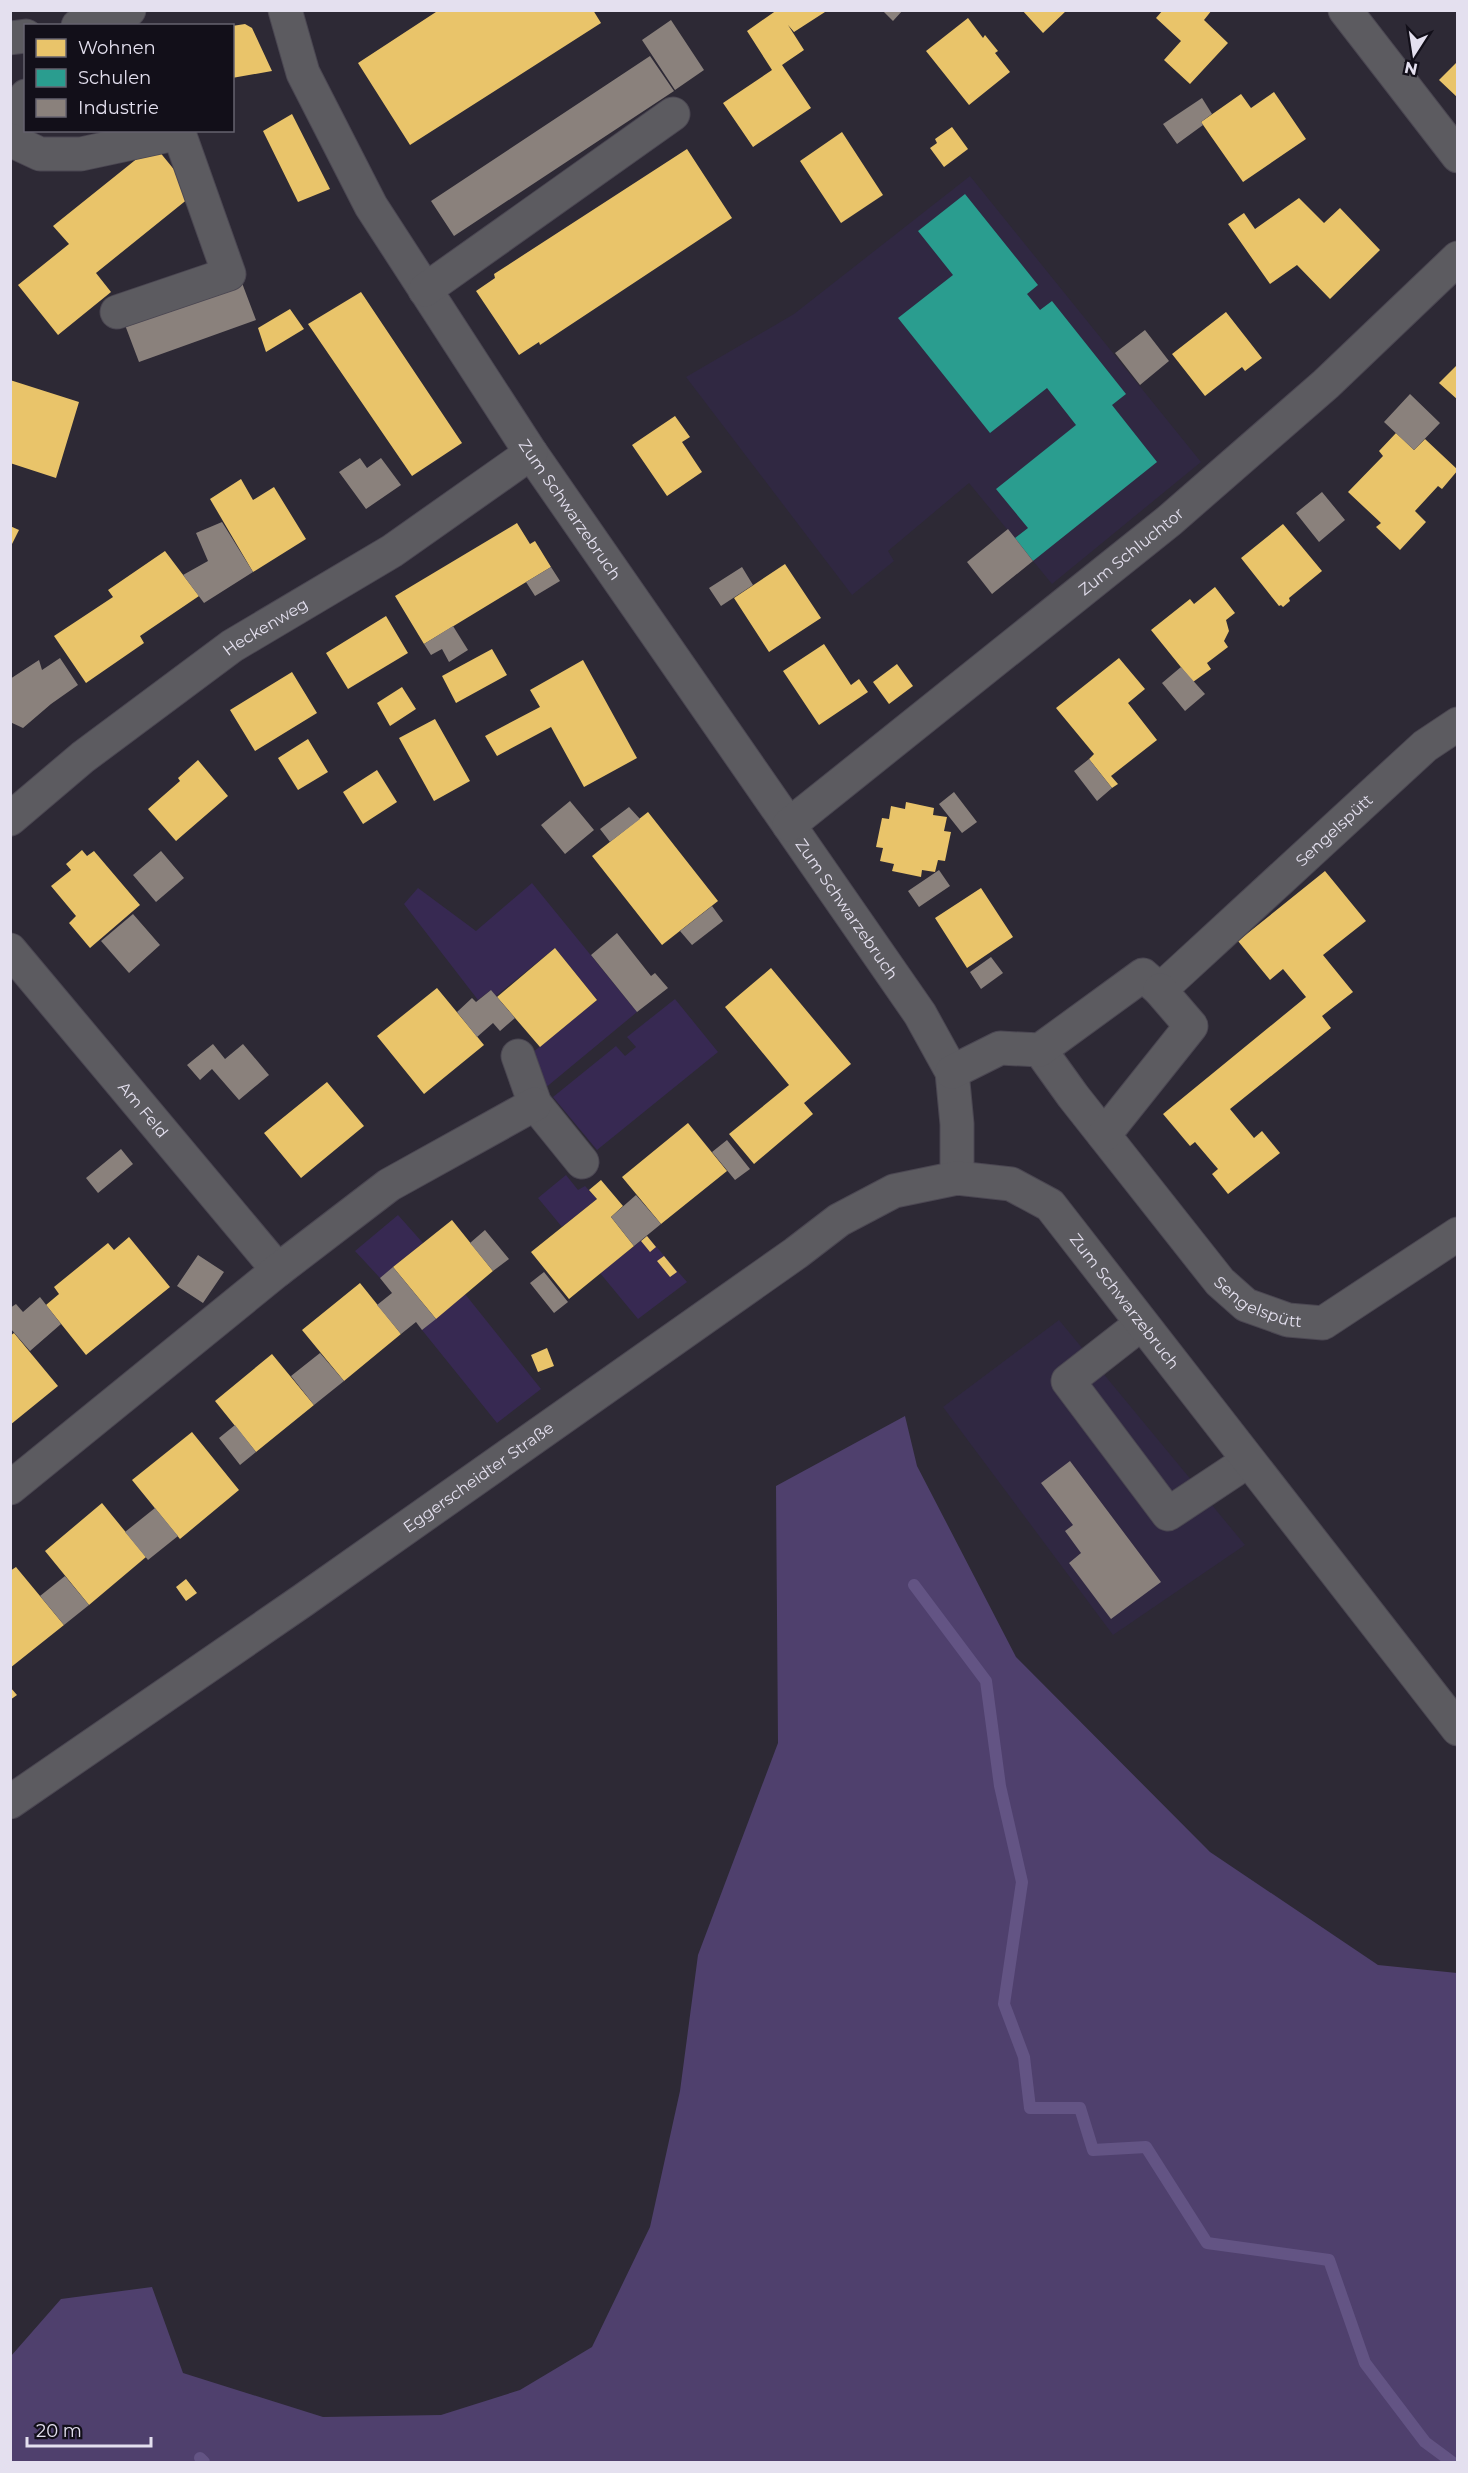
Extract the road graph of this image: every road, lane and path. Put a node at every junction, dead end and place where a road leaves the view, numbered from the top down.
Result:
1 (129, 10) edge
2 (285, 10) edge
3 (1345, 10) edge
4 (84, 24) edge
5 (24, 100) edge
6 (673, 114) dead end
7 (10, 131) edge
8 (10, 140) edge
9 (1458, 156) edge
10 (1458, 258) edge
11 (425, 290) junction
12 (117, 312) dead end
13 (531, 453) junction
14 (1458, 724) edge
15 (10, 819) edge
16 (789, 825) junction
17 (10, 950) edge
18 (1160, 990) junction
19 (1040, 1050) junction
20 (519, 1056) dead end
21 (952, 1072) junction
22 (535, 1104) junction
23 (1104, 1135) junction
24 (582, 1162) dead end
25 (957, 1178) junction
26 (1458, 1234) edge
27 (278, 1270) junction
28 (1141, 1324) junction
29 (1248, 1461) junction
30 (10, 1488) edge
31 (1458, 1729) edge
32 (10, 1802) edge

1 - 4 street
2 - 11 street, Zum Schwarzebruch
3 - 9 street
5 - 7 street
6 - 11 street
8 - 12 street
10 - 16 street, Zum Schluchtor
11 - 13 street, Zum Schwarzebruch
13 - 15 street, Heckenweg
13 - 16 street, Zum Schwarzebruch
14 - 18 street, Sengelspütt
16 - 21 street, Zum Schwarzebruch
17 - 27 street, Am Feld
18 - 19 street
18 - 23 street
19 - 21 street
19 - 23 street, Sengelspütt
20 - 22 street
21 - 25 street, Zum Schwarzebruch
22 - 24 street
22 - 27 street
23 - 26 street, Sengelspütt
25 - 28 street, Zum Schwarzebruch
25 - 32 street, Eggerscheidter Straße
27 - 30 street
28 - 29 street, Zum Schwarzebruch
28 - 29 street
29 - 31 street, Zum Schwarzebruch

